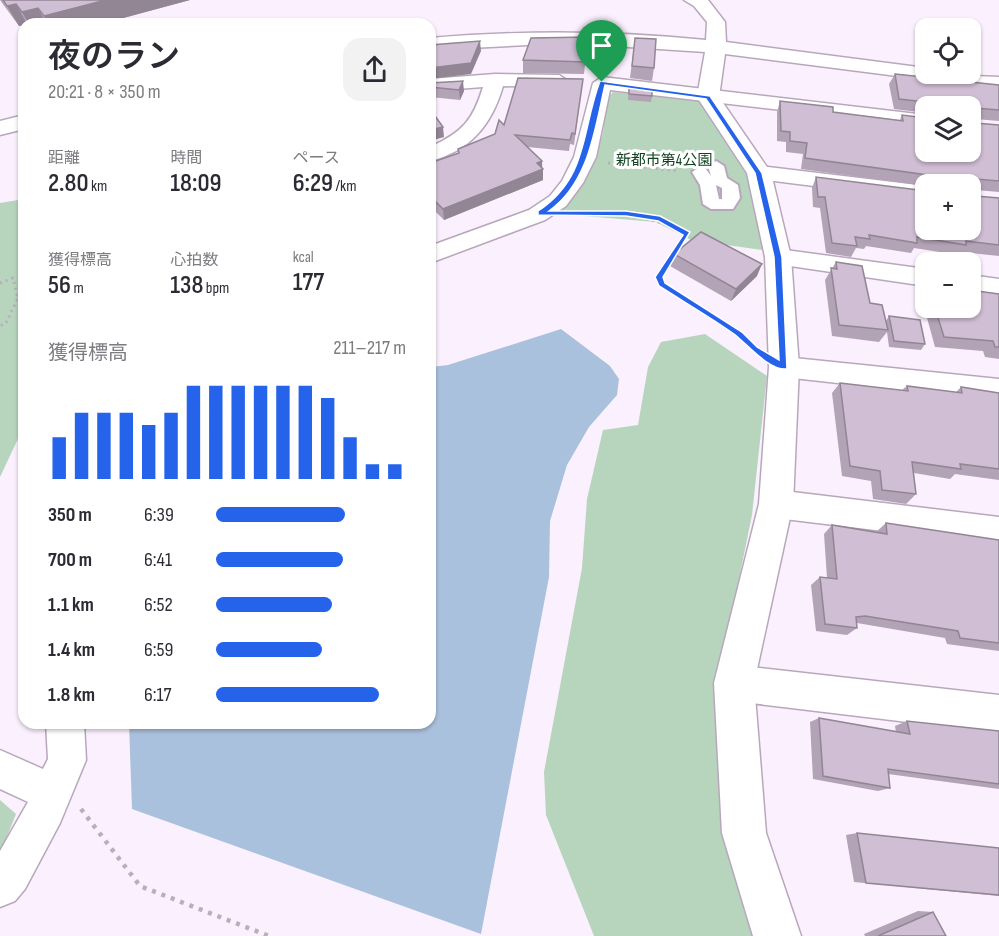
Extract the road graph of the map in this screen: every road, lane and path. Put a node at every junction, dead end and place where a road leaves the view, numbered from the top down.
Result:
1 (693, 0) edge
2 (436, 44) edge
3 (716, 48) junction
4 (495, 80) junction
5 (602, 82) junction
6 (999, 82) edge
7 (436, 85) edge
8 (708, 97) junction
9 (915, 120) edge
10 (18, 124) edge
11 (0, 128) edge
12 (436, 152) edge
13 (584, 160) junction
14 (708, 169) dead end
15 (759, 173) junction
16 (915, 192) edge
17 (541, 213) junction
18 (436, 253) edge
19 (778, 257) junction
20 (915, 276) edge
21 (0, 283) edge
22 (981, 286) edge
23 (999, 288) edge
24 (0, 326) edge
25 (784, 367) junction
26 (999, 390) edge
27 (776, 504) junction
28 (999, 531) edge
29 (734, 683) junction
30 (999, 714) edge
31 (65, 729) edge
32 (0, 769) edge
33 (55, 787) junction
34 (0, 886) edge
35 (268, 936) edge
36 (777, 936) edge

1 - 3 street
2 - 3 street
3 - 6 street
3 - 8 street
4 - 5 street
4 - 7 street
4 - 12 street
5 - 8 street
5 - 13 street
8 - 9 street
8 - 15 street
10 - 11 street
13 - 14 path
13 - 17 street
15 - 16 street
15 - 19 street
17 - 18 street
17 - 25 path
19 - 20 street
19 - 25 street
21 - 24 path
22 - 23 street
25 - 26 street
25 - 27 street
27 - 28 street
27 - 29 street
29 - 30 street
29 - 36 street
31 - 33 street
32 - 33 street
33 - 34 street
33 - 35 path

